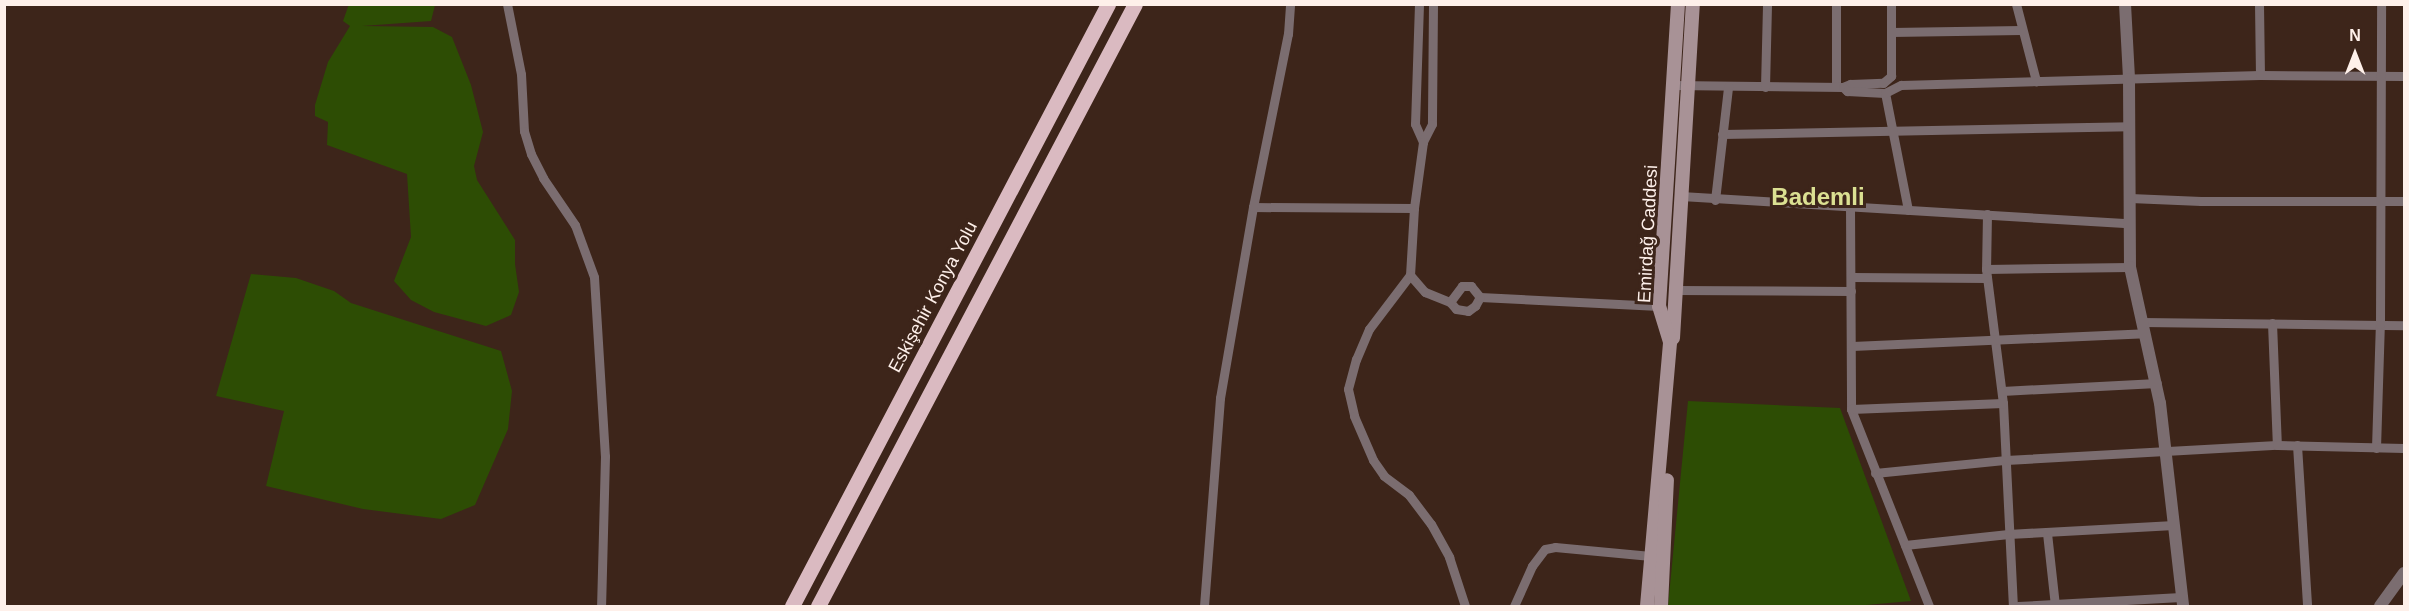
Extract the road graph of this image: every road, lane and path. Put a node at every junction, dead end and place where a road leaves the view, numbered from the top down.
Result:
1 (507, 4) edge
2 (1108, 4) edge
3 (1135, 4) edge
4 (1290, 4) edge
5 (1419, 4) edge
6 (1433, 4) edge
7 (1678, 4) edge
8 (1693, 4) edge
9 (1767, 4) edge
10 (1836, 4) edge
11 (1891, 4) edge
12 (2016, 4) edge
13 (2125, 4) edge
14 (2259, 4) edge
15 (2381, 4) edge
16 (2021, 30) junction
17 (1891, 32) junction
18 (2260, 75) junction
19 (2380, 76) junction
20 (2404, 76) edge
21 (2129, 79) junction
22 (2036, 81) junction
23 (1673, 84) junction
24 (1688, 86) junction
25 (1840, 86) junction
26 (1728, 87) junction
27 (1765, 87) junction
28 (1885, 93) junction
29 (2130, 126) junction
30 (1893, 132) junction
31 (1722, 134) junction
32 (1423, 142) junction
33 (1681, 196) junction
34 (2130, 198) junction
35 (1715, 200) junction
36 (2380, 200) junction
37 (2404, 201) edge
38 (1850, 206) junction
39 (1253, 207) junction
40 (1414, 207) junction
41 (1908, 210) junction
42 (1987, 214) junction
43 (2128, 223) junction
44 (2130, 267) junction
45 (1986, 274) junction
46 (1410, 275) junction
47 (1852, 277) junction
48 (1675, 290) junction
49 (1851, 291) junction
50 (1480, 297) junction
51 (1450, 302) junction
52 (1659, 306) junction
53 (2272, 323) junction
54 (2380, 324) junction
55 (2404, 325) edge
56 (2144, 327) junction
57 (1994, 340) junction
58 (1852, 346) junction
59 (2157, 383) junction
60 (2002, 391) junction
61 (2003, 403) junction
62 (1851, 410) junction
63 (2277, 445) junction
64 (2296, 445) junction
65 (2376, 448) junction
66 (2404, 448) edge
67 (2167, 453) junction
68 (2007, 460) junction
69 (1875, 473) junction
70 (2174, 525) junction
71 (2047, 533) junction
72 (2008, 534) junction
73 (1905, 545) junction
74 (1651, 556) junction
75 (2404, 573) edge
76 (2399, 585) edge
77 (2182, 602) edge
78 (2055, 605) edge
79 (601, 606) edge
80 (792, 606) edge
81 (818, 606) edge
82 (1204, 606) edge
83 (1465, 606) edge
84 (1515, 606) edge
85 (1647, 606) edge
86 (1662, 606) edge
87 (1929, 606) edge
88 (2013, 606) edge
89 (2018, 606) edge
90 (2307, 606) edge
91 (2380, 606) edge

1 - 79 street
2 - 80 highway, Eskişehir Konya Yolu
3 - 81 highway
4 - 39 street
5 - 32 street
6 - 32 street
7 - 23 main road, Emirdağ Caddesi
8 - 24 main road, Emirdağ Caddesi
9 - 27 street
10 - 25 street
11 - 17 street
12 - 16 street
13 - 21 street
14 - 18 street
15 - 19 street
16 - 17 street
16 - 22 street
17 - 25 street
18 - 19 street
18 - 21 street
19 - 20 street
19 - 36 street
21 - 22 street
21 - 29 street
22 - 28 street
23 - 24 street
23 - 52 main road, Emirdağ Caddesi
24 - 26 street
24 - 33 main road, Emirdağ Caddesi
25 - 27 street
25 - 28 street
26 - 27 street
26 - 31 street
28 - 30 street
29 - 30 street
29 - 34 street
30 - 31 street
30 - 41 street
31 - 35 street
32 - 40 street
33 - 35 street
33 - 48 main road, Emirdağ Caddesi
34 - 36 street
34 - 43 street
35 - 38 street
36 - 37 street
36 - 54 street
38 - 41 street
38 - 47 street
39 - 40 street
39 - 82 street
40 - 46 street
41 - 42 street
42 - 43 street
42 - 45 street
43 - 44 street
44 - 45 street
44 - 56 street
45 - 47 street
45 - 57 street
46 - 51 street
46 - 83 street
47 - 49 street
48 - 49 street
48 - 86 main road, Emirdağ Caddesi
49 - 58 street
50 - 51 street
50 - 51 street
50 - 52 street
52 - 74 main road, Emirdağ Caddesi
53 - 54 street
53 - 56 street
53 - 63 street
54 - 55 street
54 - 65 street
56 - 57 street
56 - 59 street
57 - 58 street
57 - 60 street
58 - 62 street
59 - 60 street
59 - 67 street
60 - 61 street
61 - 62 street
61 - 68 street
62 - 69 street
63 - 64 street
63 - 67 street
64 - 65 street
64 - 90 street
65 - 66 street
67 - 68 street
67 - 70 street
68 - 69 street
68 - 72 street
69 - 73 street
70 - 71 street
70 - 77 street
71 - 72 street
71 - 78 street
72 - 73 street
72 - 88 street
73 - 87 street
74 - 84 street
74 - 85 main road, Emirdağ Caddesi
75 - 76 street
76 - 91 street
77 - 78 street
78 - 89 street

